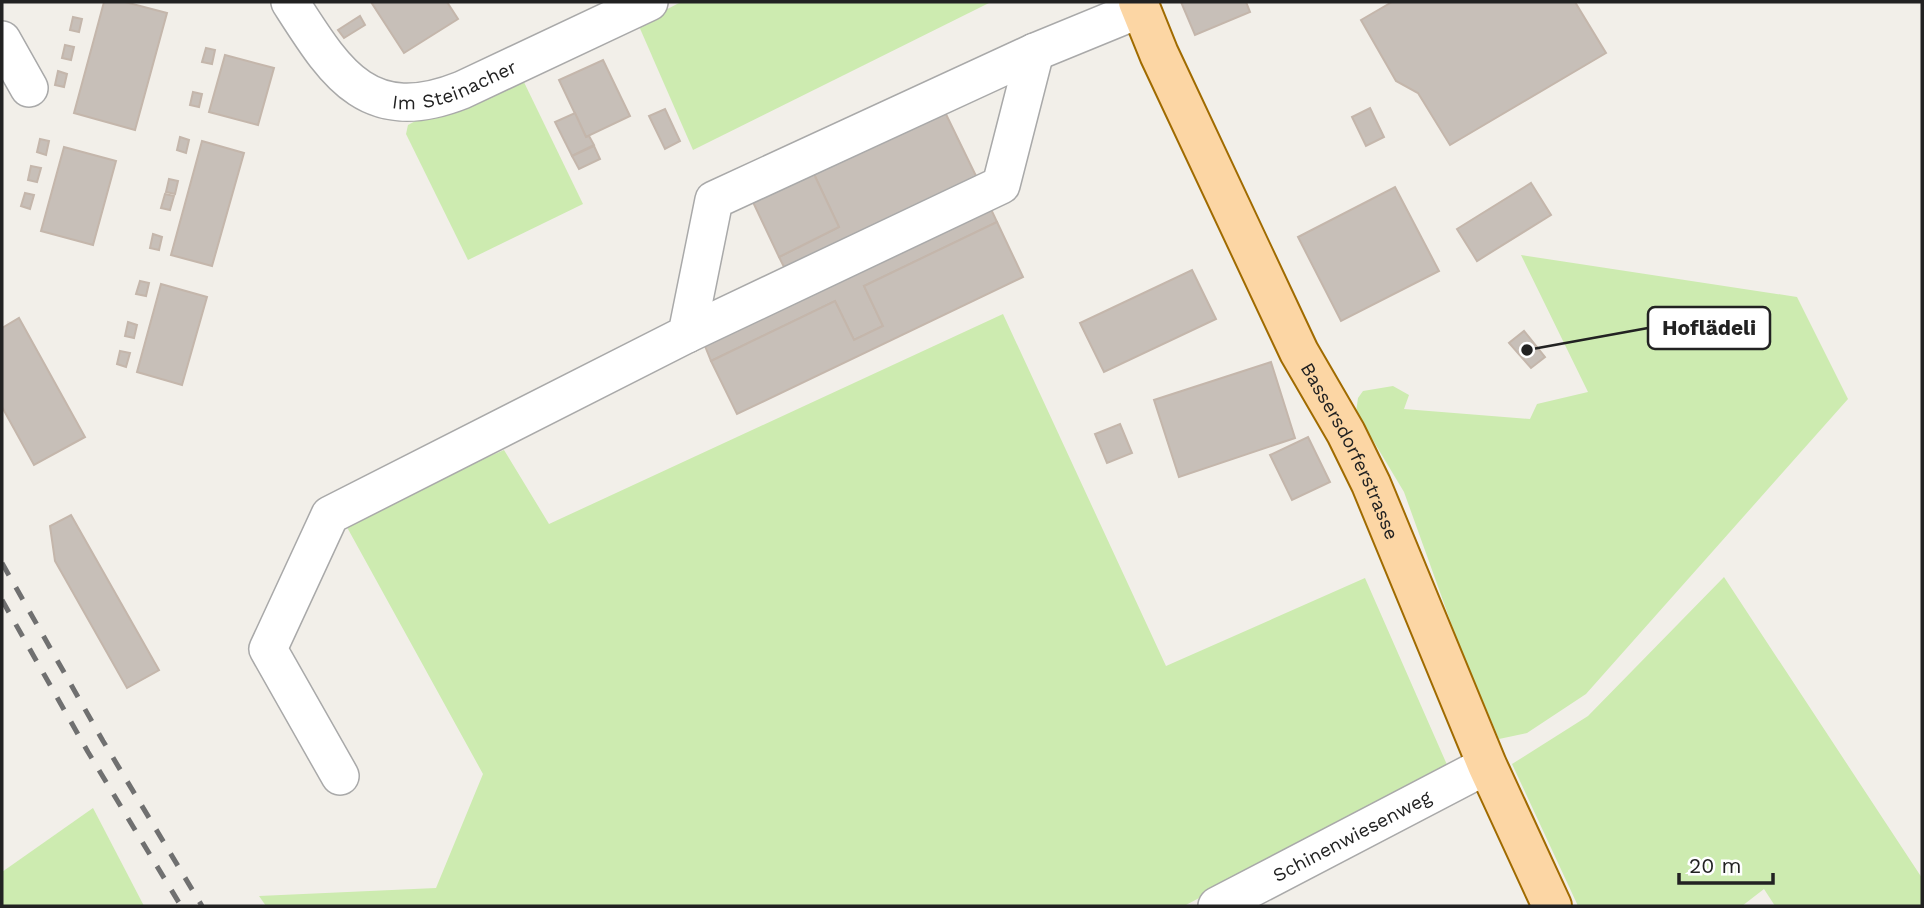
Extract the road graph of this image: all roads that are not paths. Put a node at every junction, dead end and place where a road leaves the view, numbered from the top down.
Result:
1 (290, 2) edge
2 (649, 2) edge
3 (1139, 6) edge
4 (606, 10) edge
5 (2, 40) edge
6 (1035, 52) junction
7 (29, 88) dead end
8 (687, 334) junction
9 (1487, 765) junction
10 (340, 776) dead end
11 (1217, 906) edge
12 (1552, 906) edge

1 - 4 street, Im Steinacher
2 - 4 street, Im Steinacher
3 - 6 street
3 - 9 main road, Bassersdorferstrasse
5 - 7 street
6 - 8 street
6 - 8 street
8 - 10 street
9 - 11 street, Schinenwiesenweg
9 - 12 main road, Bassersdorferstrasse

